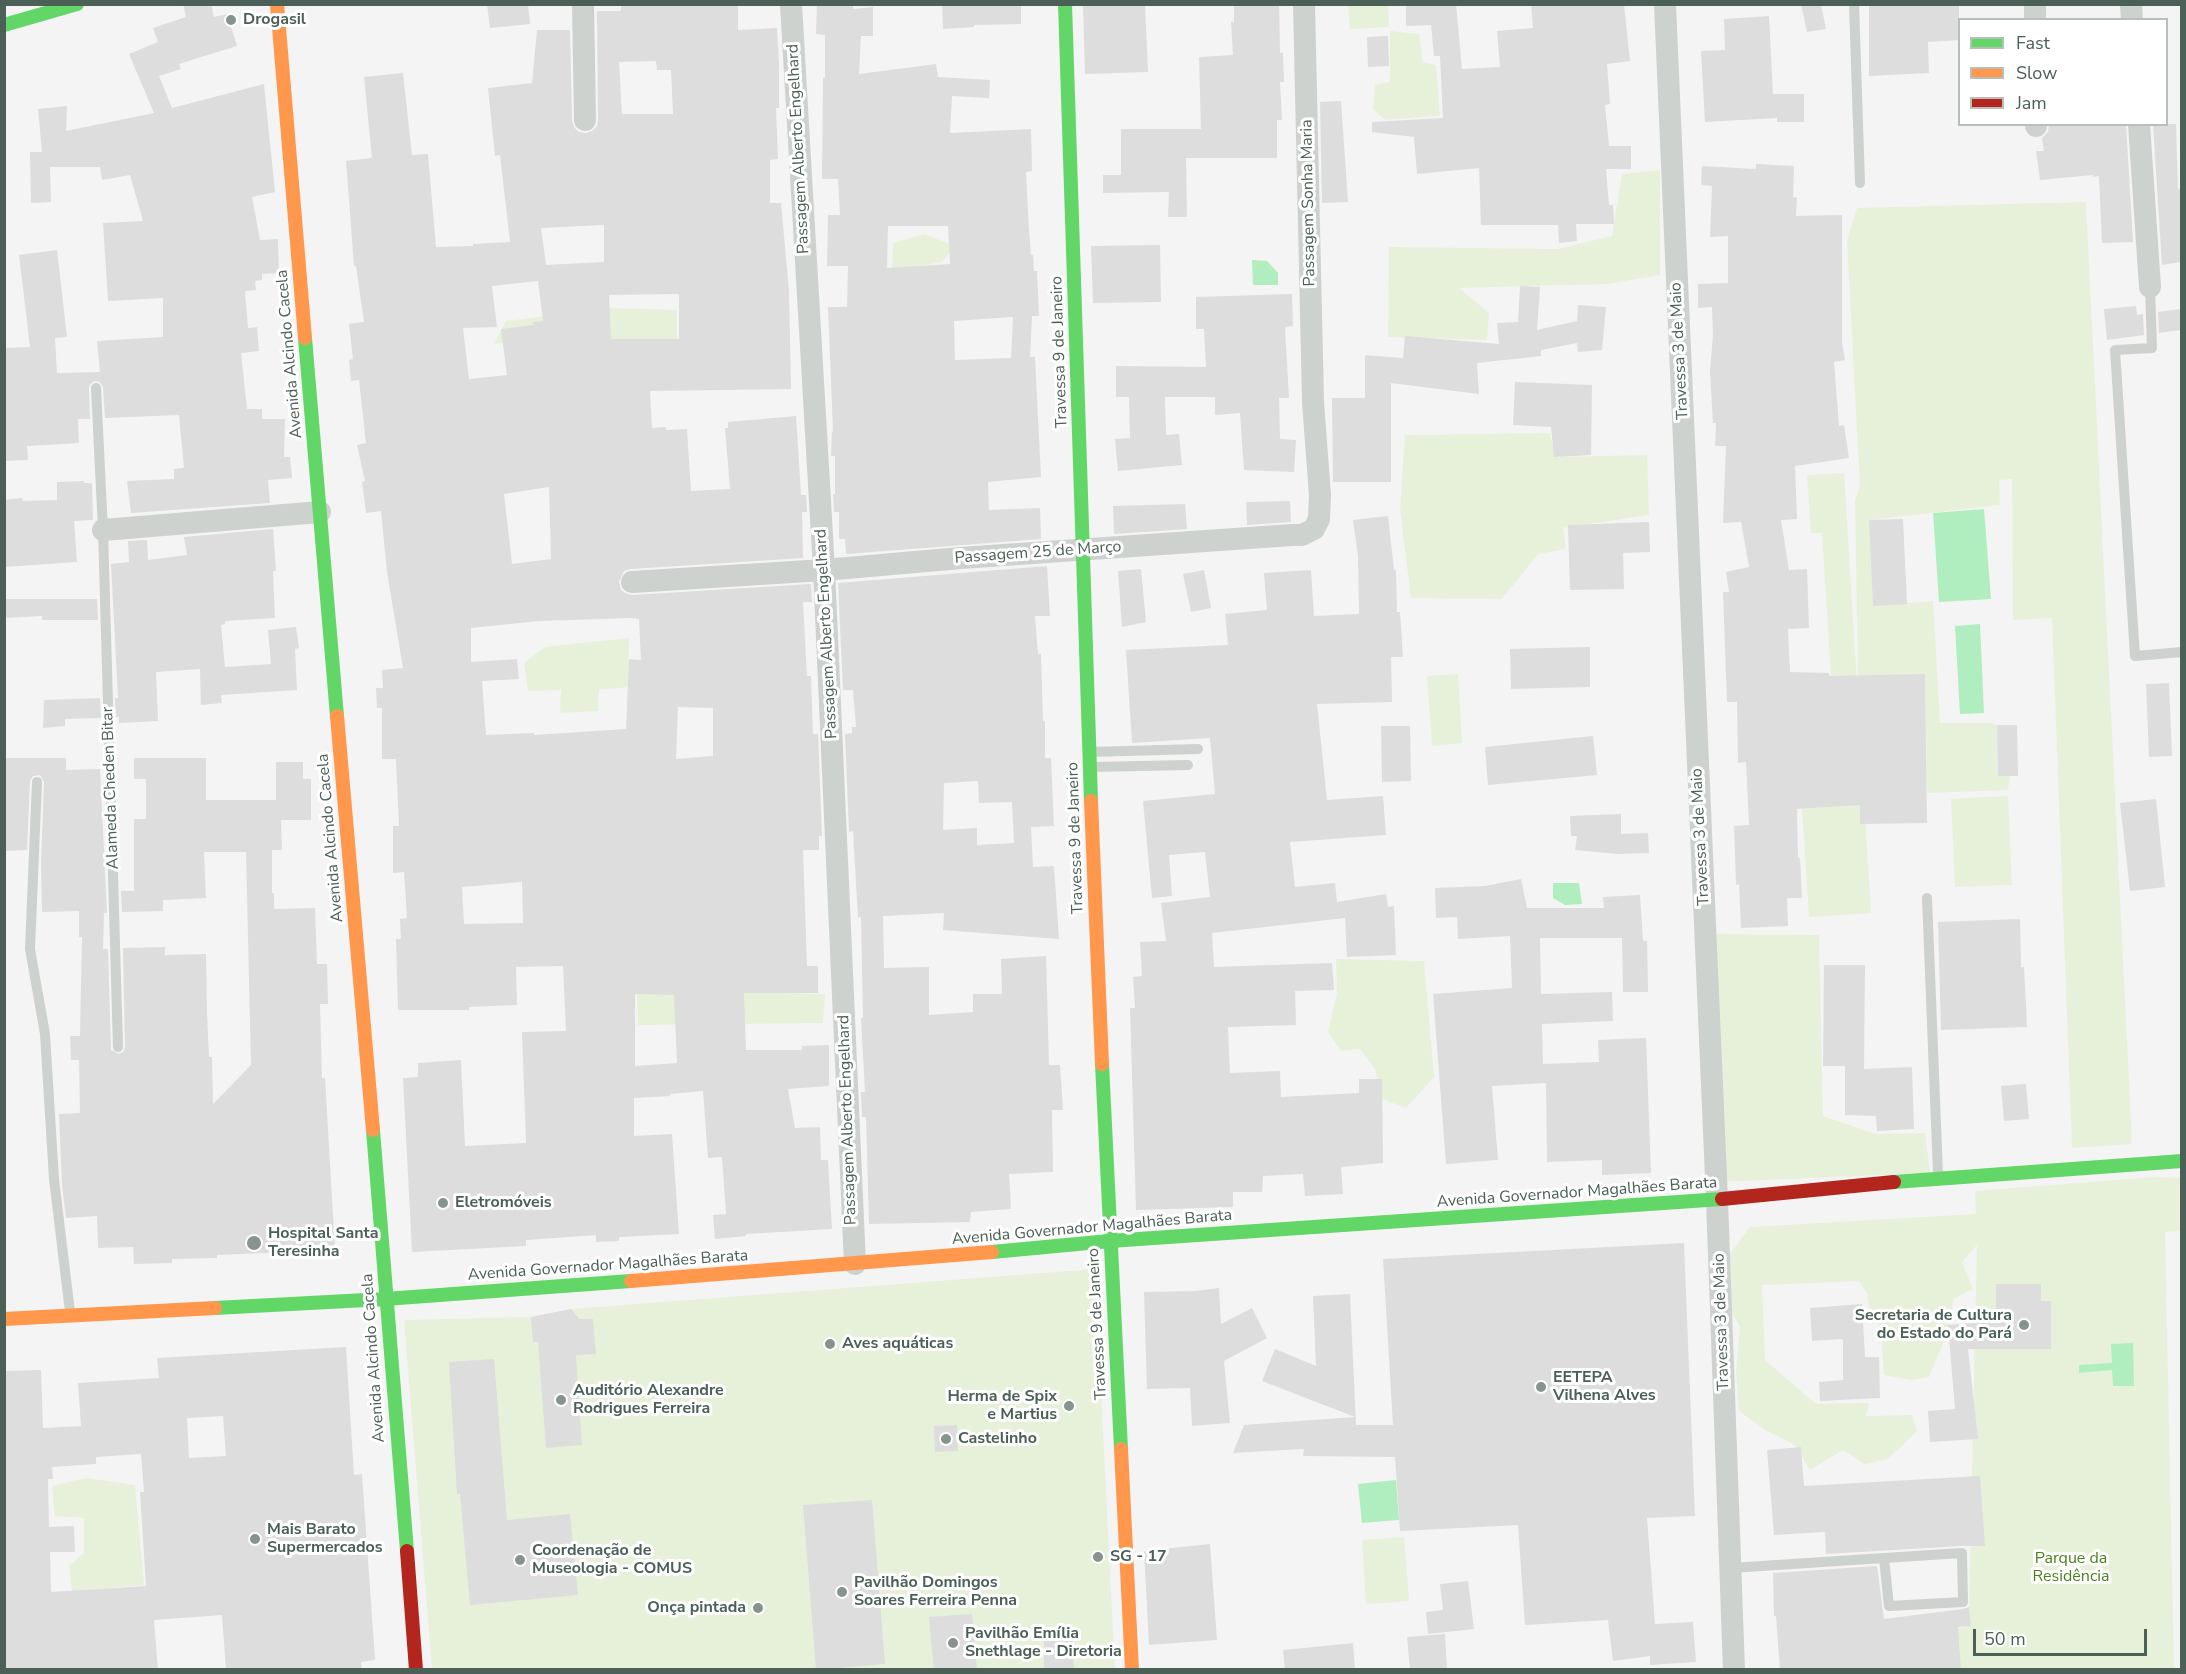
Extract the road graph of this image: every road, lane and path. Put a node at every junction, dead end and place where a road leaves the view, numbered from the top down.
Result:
1 (76, 4) edge
2 (277, 4) edge
3 (583, 4) edge
4 (791, 4) edge
5 (1065, 4) edge
6 (1304, 4) edge
7 (1665, 4) edge
8 (1854, 4) edge
9 (4, 25) edge
10 (585, 120) dead end
11 (2139, 126) edge
12 (1860, 183) dead end
13 (2150, 287) joint
14 (96, 388) dead end
15 (1313, 402) joint
16 (320, 512) junction
17 (104, 530) junction
18 (1083, 549) junction
19 (824, 570) junction
20 (632, 582) dead end
21 (2181, 652) edge
22 (1198, 749) dead end
23 (1089, 752) junction
24 (1188, 765) dead end
25 (1090, 767) junction
26 (37, 782) dead end
27 (1927, 898) dead end
28 (118, 1047) dead end
29 (2181, 1161) edge
30 (1938, 1177) junction
31 (1717, 1200) junction
32 (1110, 1241) junction
33 (855, 1264) junction
34 (386, 1299) junction
35 (70, 1315) junction
36 (4, 1319) edge
37 (1884, 1558) junction
38 (1731, 1569) junction
39 (416, 1670) edge
40 (1132, 1670) edge
41 (1734, 1670) edge

1 - 9 main road
2 - 16 main road, Avenida Alcindo Cacela
3 - 10 street
4 - 19 street, Passagem Alberto Engelhard
5 - 18 main road, Travessa 9 de Janeiro
6 - 15 street, Passagem Sonha Maria
7 - 31 street, Travessa 3 de Maio
8 - 12 lane
11 - 13 street
13 - 21 lane
14 - 17 lane, Alameda Cheden Bitar
15 - 18 street, Passagem 25 de Março
16 - 17 street
16 - 34 main road, Avenida Alcindo Cacela
17 - 28 lane, Alameda Cheden Bitar
18 - 19 street, Passagem 25 de Março
18 - 23 main road, Travessa 9 de Janeiro
19 - 20 street, Passagem 25 de Março
19 - 33 street, Passagem Alberto Engelhard
22 - 23 lane
23 - 25 main road, Travessa 9 de Janeiro
24 - 25 lane
25 - 32 main road, Travessa 9 de Janeiro
26 - 35 lane
27 - 30 lane
29 - 30 main road, Avenida Governador Magalhães Barata
30 - 31 main road, Avenida Governador Magalhães Barata
31 - 32 main road, Avenida Governador Magalhães Barata
31 - 38 street, Travessa 3 de Maio
32 - 33 main road, Avenida Governador Magalhães Barata
32 - 40 main road, Travessa 9 de Janeiro
33 - 34 main road, Avenida Governador Magalhães Barata
34 - 35 main road, Avenida Governador Magalhães Barata
34 - 39 main road, Avenida Alcindo Cacela
35 - 36 main road, Avenida Governador Magalhães Barata
37 - 37 lane
37 - 38 lane
38 - 41 street, Travessa 3 de Maio

